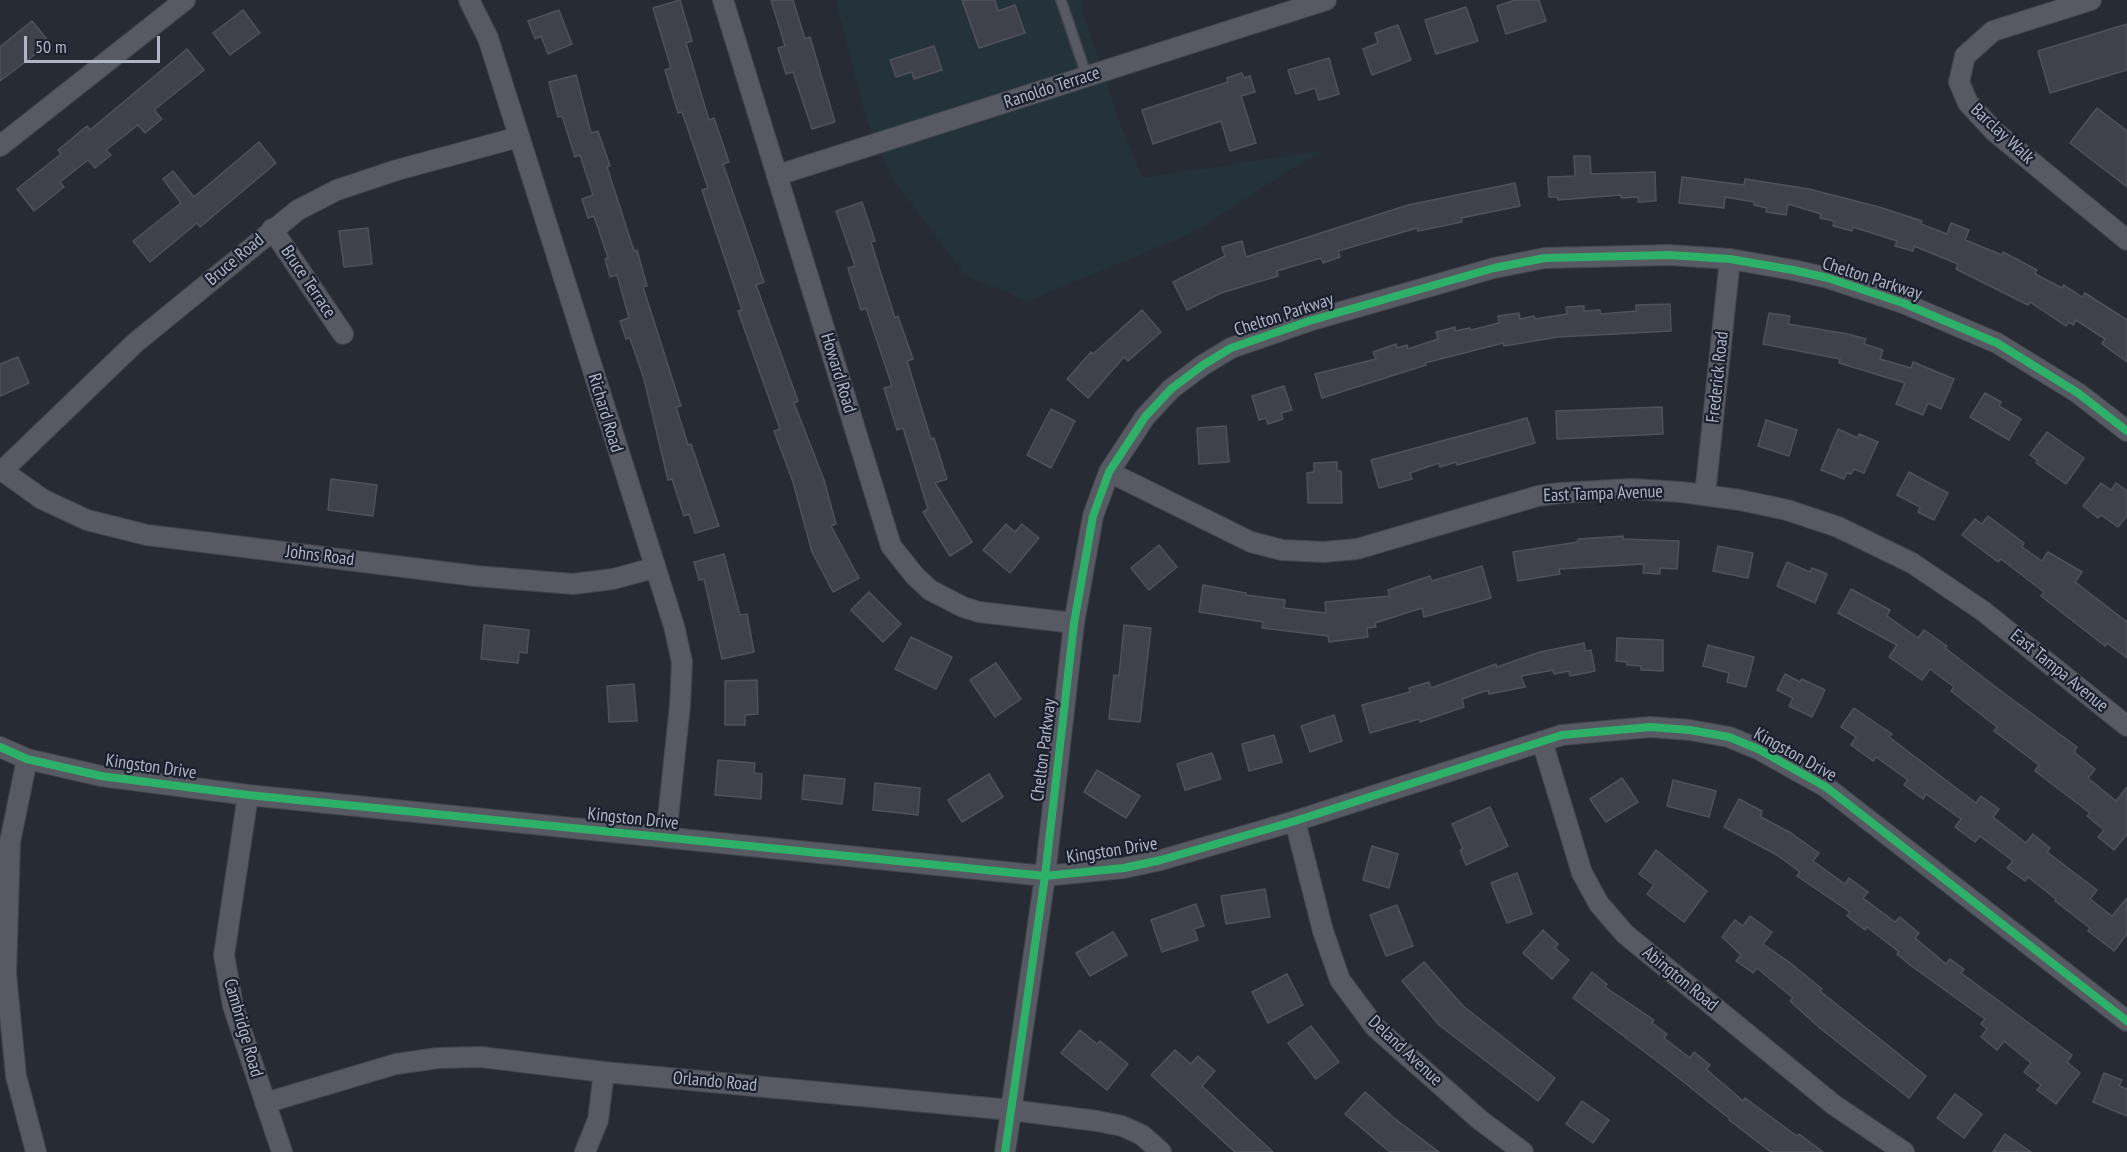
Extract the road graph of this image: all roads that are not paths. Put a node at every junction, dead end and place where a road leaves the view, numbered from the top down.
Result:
1 (185, 0) edge
2 (469, 0) edge
3 (723, 0) edge
4 (1060, 0) edge
5 (1326, 0) edge
6 (2091, 0) edge
7 (1283, 7) edge
8 (1087, 77) junction
9 (519, 137) junction
10 (0, 146) edge
11 (778, 175) junction
12 (272, 229) junction
13 (2127, 240) edge
14 (1730, 259) junction
15 (343, 334) dead end
16 (2127, 431) edge
17 (1, 470) edge
18 (1110, 472) junction
19 (1705, 495) junction
20 (654, 568) junction
21 (1074, 623) junction
22 (2127, 726) edge
23 (1542, 741) junction
24 (0, 747) edge
25 (27, 759) junction
26 (248, 795) junction
27 (1295, 820) junction
28 (666, 837) junction
29 (1045, 876) junction
30 (2127, 1021) edge
31 (604, 1072) junction
32 (265, 1103) junction
33 (1011, 1110) junction
34 (36, 1152) edge
35 (282, 1152) edge
36 (585, 1152) edge
37 (1005, 1152) edge
38 (1161, 1152) edge
39 (1523, 1152) edge
40 (1904, 1152) edge

1 - 10 street
2 - 9 street, Richard Road
3 - 11 street, Howard Road
4 - 8 lane
5 - 7 street, Ranoldo Terrace
6 - 13 street, Barclay Walk
7 - 8 street, Ranoldo Terrace
8 - 11 street, Ranoldo Terrace
9 - 12 street, Bruce Road
9 - 20 street, Richard Road
11 - 21 street, Howard Road
12 - 15 street, Bruce Terrace
12 - 17 street, Bruce Road
14 - 16 street, Chelton Parkway
14 - 18 street, Chelton Parkway
14 - 19 street, Frederick Road
17 - 20 street, Johns Road
18 - 19 street, East Tampa Avenue
18 - 21 street, Chelton Parkway
19 - 22 street, East Tampa Avenue
20 - 28 street, Richard Road
21 - 29 street, Chelton Parkway
23 - 27 street, Kingston Drive
23 - 30 street, Kingston Drive
23 - 40 street, Abington Road
24 - 25 street, Kingston Drive
25 - 26 street, Kingston Drive
25 - 34 street
26 - 28 street, Kingston Drive
26 - 32 street, Cambridge Road
27 - 29 street, Kingston Drive
27 - 39 street, Deland Avenue
28 - 29 street, Kingston Drive
29 - 33 street, Chelton Parkway
31 - 32 street, Orlando Road
31 - 33 street, Orlando Road
31 - 36 street
32 - 35 street, Cambridge Road
33 - 37 street, Chelton Parkway
33 - 38 street, Orlando Road

